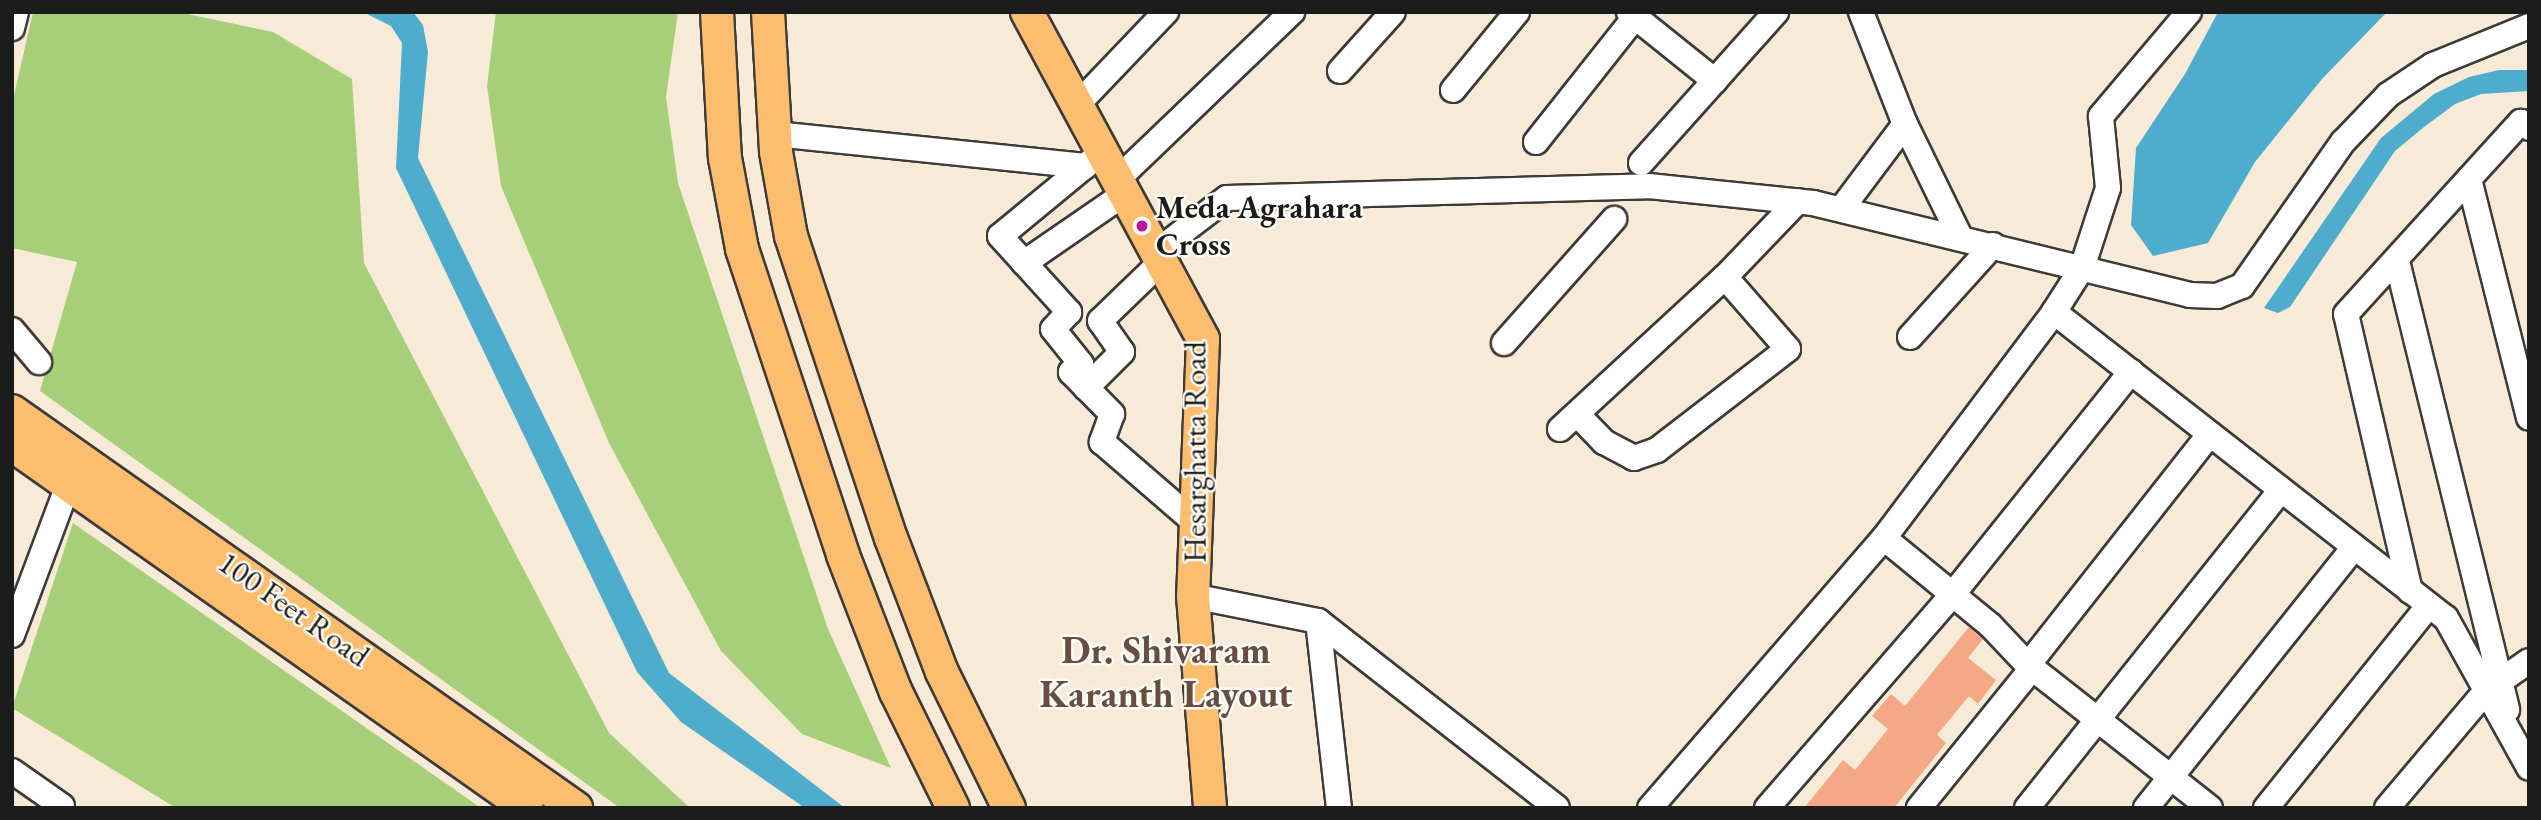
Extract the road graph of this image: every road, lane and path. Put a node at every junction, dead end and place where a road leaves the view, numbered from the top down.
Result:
1 (16, 12) edge
2 (717, 12) edge
3 (768, 12) edge
4 (1027, 12) edge
5 (1166, 12) edge
6 (1292, 12) edge
7 (1393, 12) edge
8 (1517, 12) edge
9 (1776, 12) edge
10 (1860, 12) edge
11 (2189, 12) edge
12 (1634, 14) edge
13 (2529, 26) edge
14 (12, 28) edge
15 (1340, 71) dead end
16 (1715, 81) junction
17 (1453, 90) dead end
18 (1077, 105) junction
19 (1905, 124) junction
20 (2529, 128) edge
21 (775, 134) junction
22 (1536, 142) dead end
23 (1641, 163) dead end
24 (1106, 172) junction
25 (2469, 179) junction
26 (1798, 201) junction
27 (1842, 208) junction
28 (1614, 219) dead end
29 (1960, 237) junction
30 (1993, 246) junction
31 (1158, 257) junction
32 (2397, 261) junction
33 (1024, 263) junction
34 (2082, 268) junction
35 (1725, 277) junction
36 (2054, 312) junction
37 (12, 330) edge
38 (1910, 337) dead end
39 (1504, 343) dead end
40 (39, 362) dead end
41 (2131, 372) junction
42 (1086, 387) junction
43 (12, 411) edge
44 (2529, 418) edge
45 (2210, 434) junction
46 (12, 445) edge
47 (68, 485) junction
48 (2281, 490) junction
49 (1198, 525) junction
50 (1884, 538) junction
51 (2354, 547) junction
52 (1953, 594) junction
53 (1193, 596) junction
54 (2419, 598) junction
55 (1318, 621) junction
56 (12, 635) edge
57 (2529, 661) edge
58 (2028, 665) junction
59 (2486, 691) junction
60 (2097, 719) junction
61 (2514, 742) junction
62 (2529, 768) edge
63 (12, 771) edge
64 (2171, 777) junction
65 (62, 806) dead end
66 (527, 808) edge
67 (576, 808) edge
68 (953, 808) edge
69 (1009, 808) edge
70 (1210, 808) edge
71 (1339, 808) edge
72 (1557, 808) edge
73 (1650, 808) edge
74 (1767, 808) edge
75 (1919, 808) edge
76 (2027, 808) edge
77 (2146, 808) edge
78 (2210, 808) edge
79 (2266, 808) edge
80 (2387, 808) edge

1 - 14 street
2 - 68 main road
3 - 21 main road
4 - 18 main road, Hesarghatta Road
5 - 18 street
6 - 24 street
7 - 15 street
8 - 17 street
9 - 16 street
10 - 19 street
11 - 34 street
12 - 16 street
12 - 22 street
13 - 34 street
16 - 23 street
18 - 24 main road, Hesarghatta Road
19 - 27 street
19 - 29 street
20 - 25 street
21 - 24 street
21 - 69 main road
24 - 31 main road, Hesarghatta Road
24 - 33 street
24 - 33 street
25 - 32 street
25 - 44 street
26 - 27 street
26 - 31 street
26 - 35 street
27 - 29 street
28 - 39 street
29 - 30 street
30 - 34 street
30 - 38 street
31 - 42 street
31 - 49 main road, Hesarghatta Road
32 - 54 street
32 - 61 street
33 - 42 street
34 - 36 street
35 - 35 street
36 - 41 street
36 - 50 street
37 - 40 street
41 - 45 street
41 - 52 street
42 - 49 street
43 - 67 main road, 100 Feet Road
45 - 48 street
45 - 58 street
46 - 47 main road, 100 Feet Road
47 - 56 street
47 - 66 main road, 100 Feet Road
48 - 51 street
48 - 60 street
49 - 53 main road, Hesarghatta Road
50 - 52 street
50 - 73 street
51 - 54 street
51 - 64 street
52 - 58 street
52 - 74 street
53 - 55 street
53 - 70 main road, Hesarghatta Road
54 - 59 street
54 - 79 street
55 - 71 street
55 - 72 street
57 - 59 street
58 - 60 street
58 - 75 street
59 - 61 street
59 - 80 street
60 - 64 street
60 - 76 street
61 - 62 street
63 - 65 street
64 - 77 street
64 - 78 street

